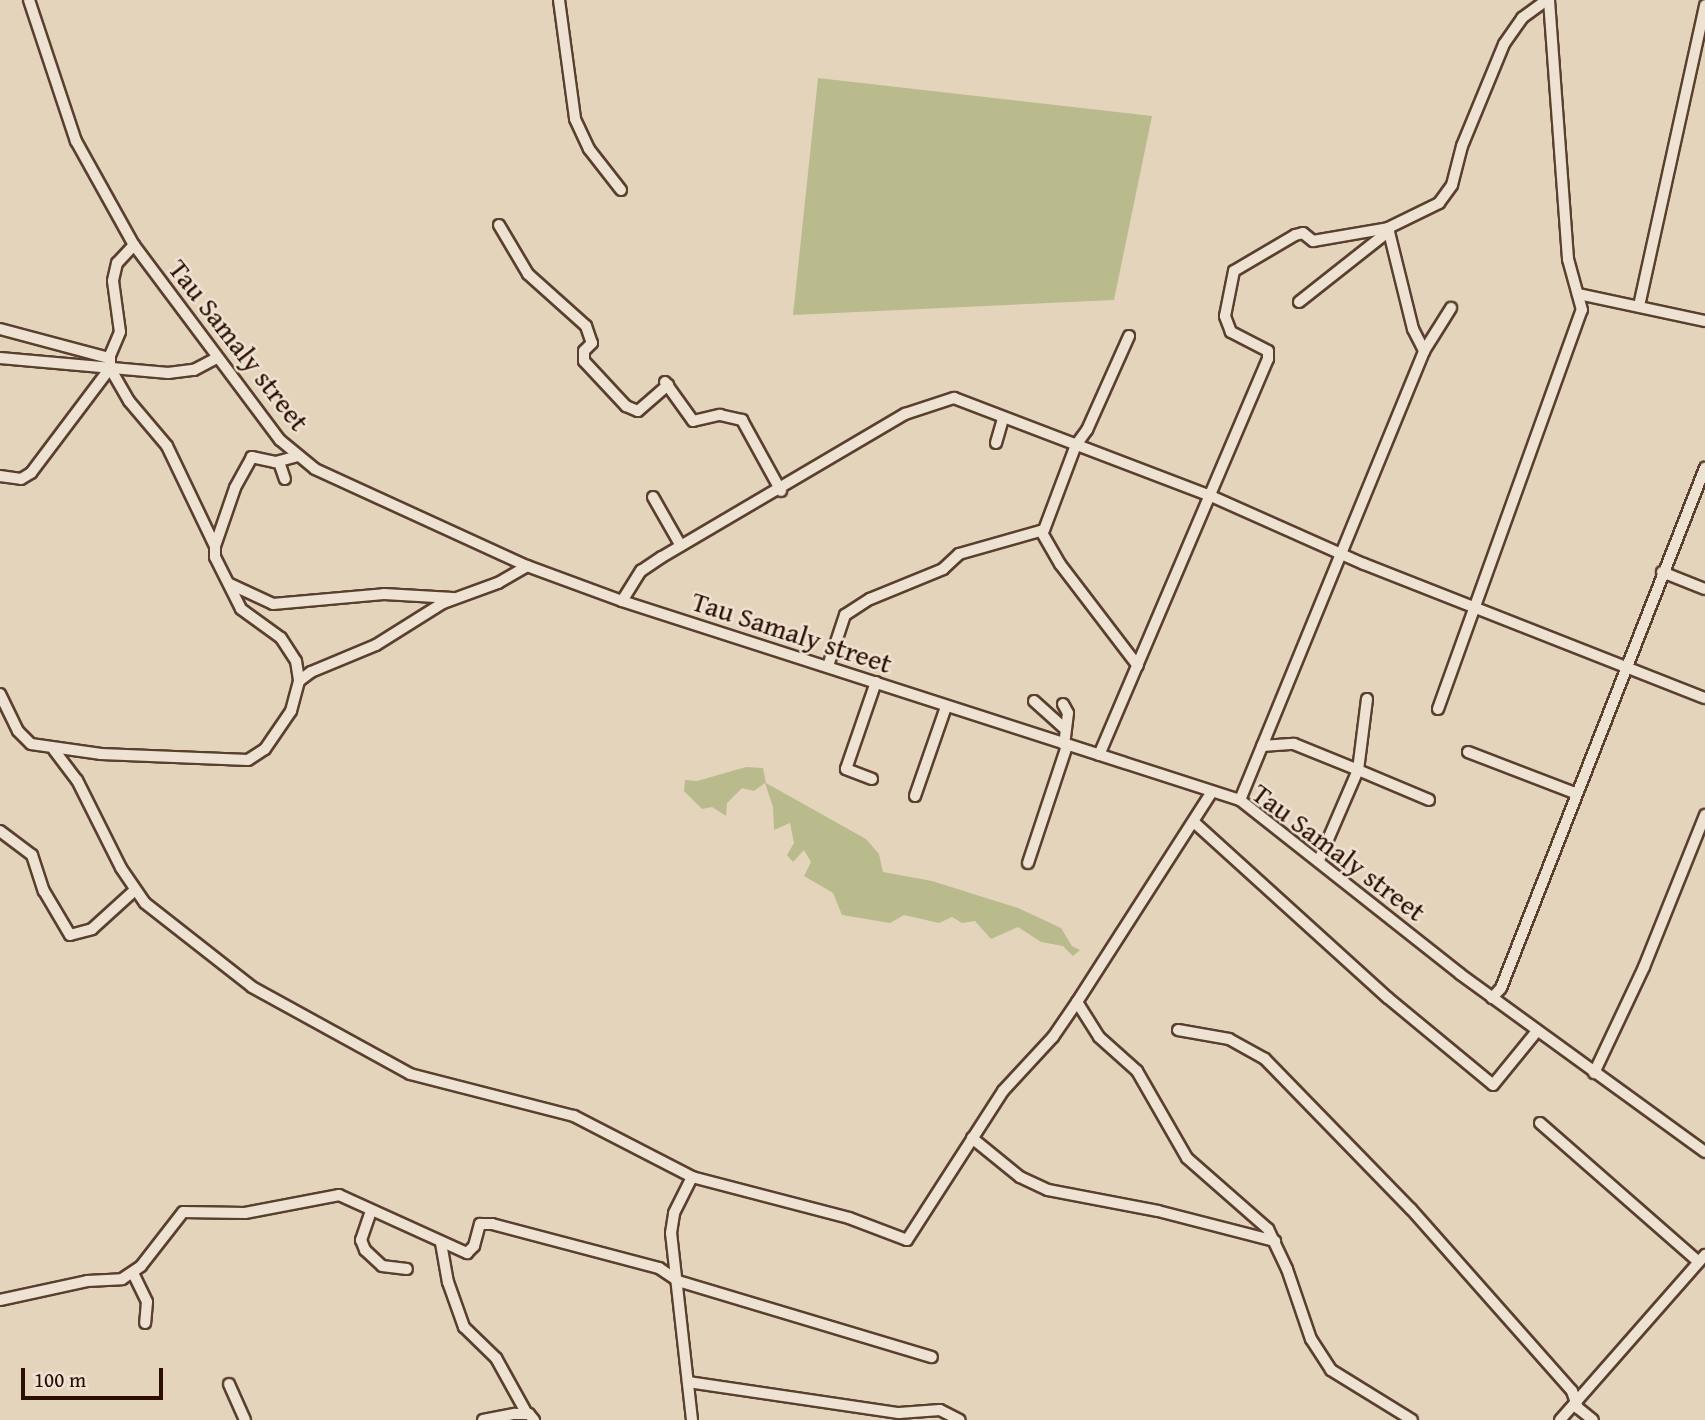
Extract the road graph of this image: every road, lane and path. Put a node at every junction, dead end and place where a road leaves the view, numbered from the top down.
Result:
1 (29, 0) edge
2 (559, 0) edge
3 (1548, 0) edge
4 (1705, 5) edge
5 (621, 190) dead end
6 (499, 225) dead end
7 (1388, 229) junction
8 (134, 245) junction
9 (1578, 294) junction
10 (1299, 302) dead end
11 (1639, 306) junction
12 (1451, 308) dead end
13 (1705, 321) edge
14 (0, 329) edge
15 (1129, 336) dead end
16 (1423, 351) junction
17 (0, 358) edge
18 (217, 358) junction
19 (109, 363) junction
20 (1003, 418) junction
21 (996, 443) dead end
22 (1076, 445) junction
23 (298, 456) junction
24 (279, 462) junction
25 (1705, 468) edge
26 (0, 476) edge
27 (285, 480) dead end
28 (781, 491) junction
29 (1211, 496) junction
30 (653, 498) dead end
31 (1041, 531) junction
32 (215, 546) junction
33 (681, 546) junction
34 (1343, 551) junction
35 (527, 566) junction
36 (1662, 572) junction
37 (228, 583) junction
38 (1705, 589) edge
39 (457, 598) junction
40 (622, 601) junction
41 (1474, 606) junction
42 (1138, 666) junction
43 (828, 667) junction
44 (1623, 668) junction
45 (299, 681) junction
46 (876, 682) junction
47 (0, 694) edge
48 (1705, 698) edge
49 (1367, 699) dead end
50 (1034, 701) dead end
51 (1063, 704) dead end
52 (946, 707) junction
53 (1438, 709) dead end
54 (1064, 728) junction
55 (1065, 745) junction
56 (1262, 746) junction
57 (54, 750) junction
58 (1468, 752) dead end
59 (1100, 755) junction
60 (1358, 770) junction
61 (872, 779) dead end
62 (1211, 793) junction
63 (1574, 793) junction
64 (915, 796) dead end
65 (1240, 800) junction
66 (1429, 800) dead end
67 (1705, 815) edge
68 (1196, 824) junction
69 (0, 831) edge
70 (1319, 860) junction
71 (1028, 863) dead end
72 (135, 890) junction
73 (1492, 998) junction
74 (1077, 1002) junction
75 (1178, 1030) dead end
76 (1537, 1031) junction
77 (1594, 1073) junction
78 (1540, 1123) dead end
79 (972, 1138) junction
80 (1705, 1152) edge
81 (692, 1177) junction
82 (371, 1211) junction
83 (1275, 1241) junction
84 (441, 1243) junction
85 (1702, 1258) edge
86 (407, 1269) dead end
87 (133, 1273) junction
88 (678, 1281) junction
89 (0, 1300) edge
90 (145, 1323) dead end
91 (932, 1357) dead end
92 (688, 1382) junction
93 (229, 1384) dead end
94 (1574, 1403) junction
95 (530, 1417) edge
96 (245, 1420) edge
97 (483, 1420) edge
98 (692, 1420) edge
99 (960, 1420) edge
100 (1412, 1420) edge
101 (1560, 1420) edge
102 (1593, 1420) edge

1 - 8 street, Tau Samaly street
2 - 5 street
3 - 7 street
3 - 9 street
4 - 11 street
6 - 28 street
7 - 10 street
7 - 16 street
7 - 29 street
8 - 18 street, Tau Samaly street
8 - 19 street
9 - 11 street
9 - 41 street
11 - 13 street
12 - 16 street
14 - 19 street
15 - 22 street
16 - 34 street
17 - 19 street
18 - 19 street
18 - 23 street, Tau Samaly street
19 - 26 street
19 - 32 street
20 - 21 street
20 - 22 street
20 - 28 street
22 - 29 street
22 - 31 street
23 - 24 street
23 - 35 street, Tau Samaly street
24 - 27 street
24 - 32 street
25 - 36 street
28 - 33 street
29 - 34 street
29 - 42 street
30 - 33 street
31 - 42 street
31 - 43 street
32 - 37 street
33 - 40 street
34 - 41 street
34 - 56 street
35 - 39 street
35 - 40 street, Tau Samaly street
36 - 38 street
36 - 44 street
37 - 39 street
37 - 45 street
39 - 45 street
40 - 43 street, Tau Samaly street
41 - 44 street
41 - 53 street
42 - 59 street
43 - 46 street, Tau Samaly street
44 - 48 street
44 - 63 street
45 - 57 street
46 - 52 street, Tau Samaly street
46 - 61 street
47 - 57 street
49 - 60 street
50 - 54 street
51 - 54 street
52 - 55 street, Tau Samaly street
52 - 64 street
54 - 55 street
55 - 59 street, Tau Samaly street
55 - 71 street
56 - 60 street
56 - 65 street
57 - 72 street
58 - 63 street
59 - 62 street, Tau Samaly street
60 - 66 street
60 - 70 street
62 - 65 street, Tau Samaly street
62 - 68 street
63 - 73 street
65 - 70 street, Tau Samaly street
67 - 77 street
68 - 74 street
68 - 76 street
69 - 72 street
70 - 73 street, Tau Samaly street
72 - 81 street
73 - 76 street, Tau Samaly street
74 - 79 street
74 - 83 street
75 - 94 street
76 - 77 street, Tau Samaly street
77 - 80 street, Tau Samaly street
78 - 85 street
79 - 81 street
79 - 83 street
81 - 88 street
82 - 84 street
82 - 86 street
82 - 87 street
83 - 100 street
84 - 88 street
84 - 95 street
85 - 94 street
87 - 89 street
87 - 90 street
88 - 91 street
88 - 92 street
92 - 98 street
92 - 99 street
93 - 96 street
94 - 101 street
94 - 102 street
95 - 97 street

